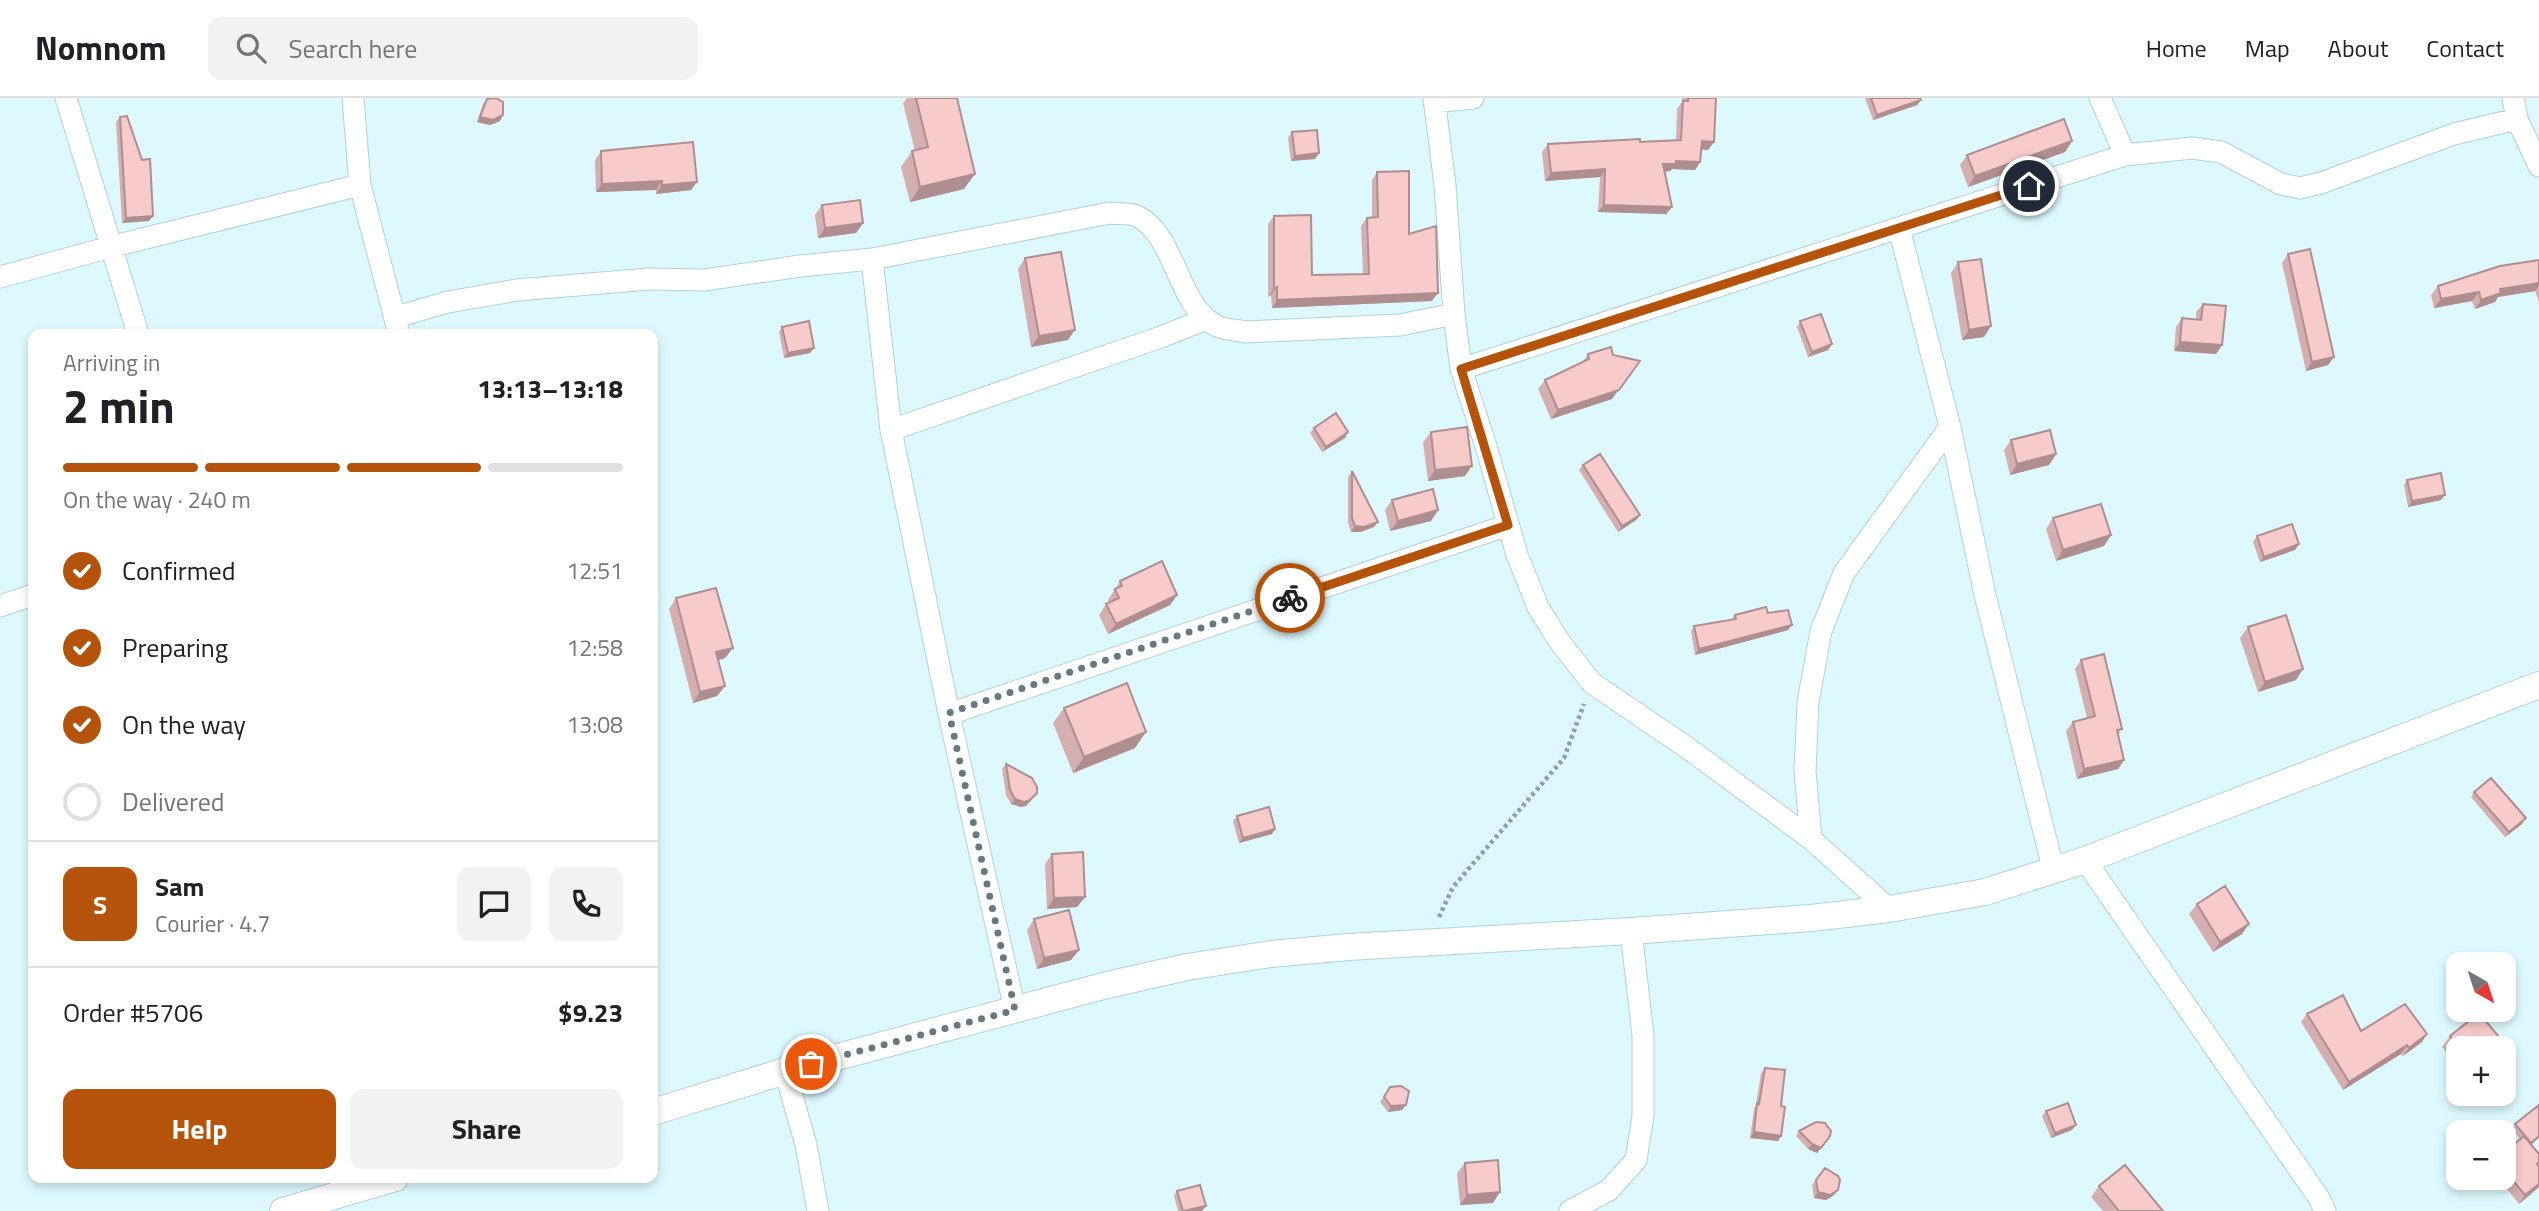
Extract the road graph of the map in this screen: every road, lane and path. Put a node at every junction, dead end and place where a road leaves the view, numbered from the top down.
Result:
1 (65, 98) edge
2 (353, 98) edge
3 (1473, 98) edge
4 (2100, 98) edge
5 (2513, 98) edge
6 (1434, 100) edge
7 (2517, 119) junction
8 (2125, 155) junction
9 (2539, 166) edge
10 (360, 185) junction
11 (1899, 228) junction
12 (110, 247) junction
13 (872, 259) junction
14 (0, 277) edge
15 (1454, 314) junction
16 (1206, 319) junction
17 (398, 326) edge
18 (136, 329) edge
19 (1461, 369) junction
20 (1950, 427) junction
21 (891, 430) junction
22 (1508, 525) junction
23 (28, 597) edge
24 (0, 606) edge
25 (1592, 683) junction
26 (2539, 685) edge
27 (949, 713) junction
28 (1811, 839) junction
29 (2085, 860) junction
30 (2053, 868) junction
31 (1889, 909) junction
32 (1631, 931) junction
33 (1434, 942) junction
34 (1015, 1010) junction
35 (785, 1071) junction
36 (658, 1110) edge
37 (378, 1183) edge
38 (283, 1211) edge
39 (817, 1211) edge
40 (1570, 1211) edge
41 (2325, 1211) edge

1 - 12 street
2 - 10 street
3 - 6 street
4 - 8 street
5 - 7 street
6 - 15 street
7 - 8 street
7 - 9 street
8 - 11 street
10 - 12 street
10 - 17 street
11 - 19 street
11 - 20 street
12 - 14 street
12 - 18 street
13 - 16 street
13 - 17 street
13 - 21 street
15 - 16 street
15 - 19 street
16 - 21 street
19 - 22 street
20 - 28 street
20 - 30 street
21 - 27 street
22 - 25 street
22 - 27 street
23 - 24 street
25 - 28 street
25 - 33 path
26 - 29 street
27 - 34 street
28 - 31 street
29 - 30 street
29 - 41 street
30 - 31 street
31 - 32 street
32 - 33 street
32 - 40 street
33 - 34 street
34 - 35 street
35 - 36 street
35 - 39 street
37 - 38 street

